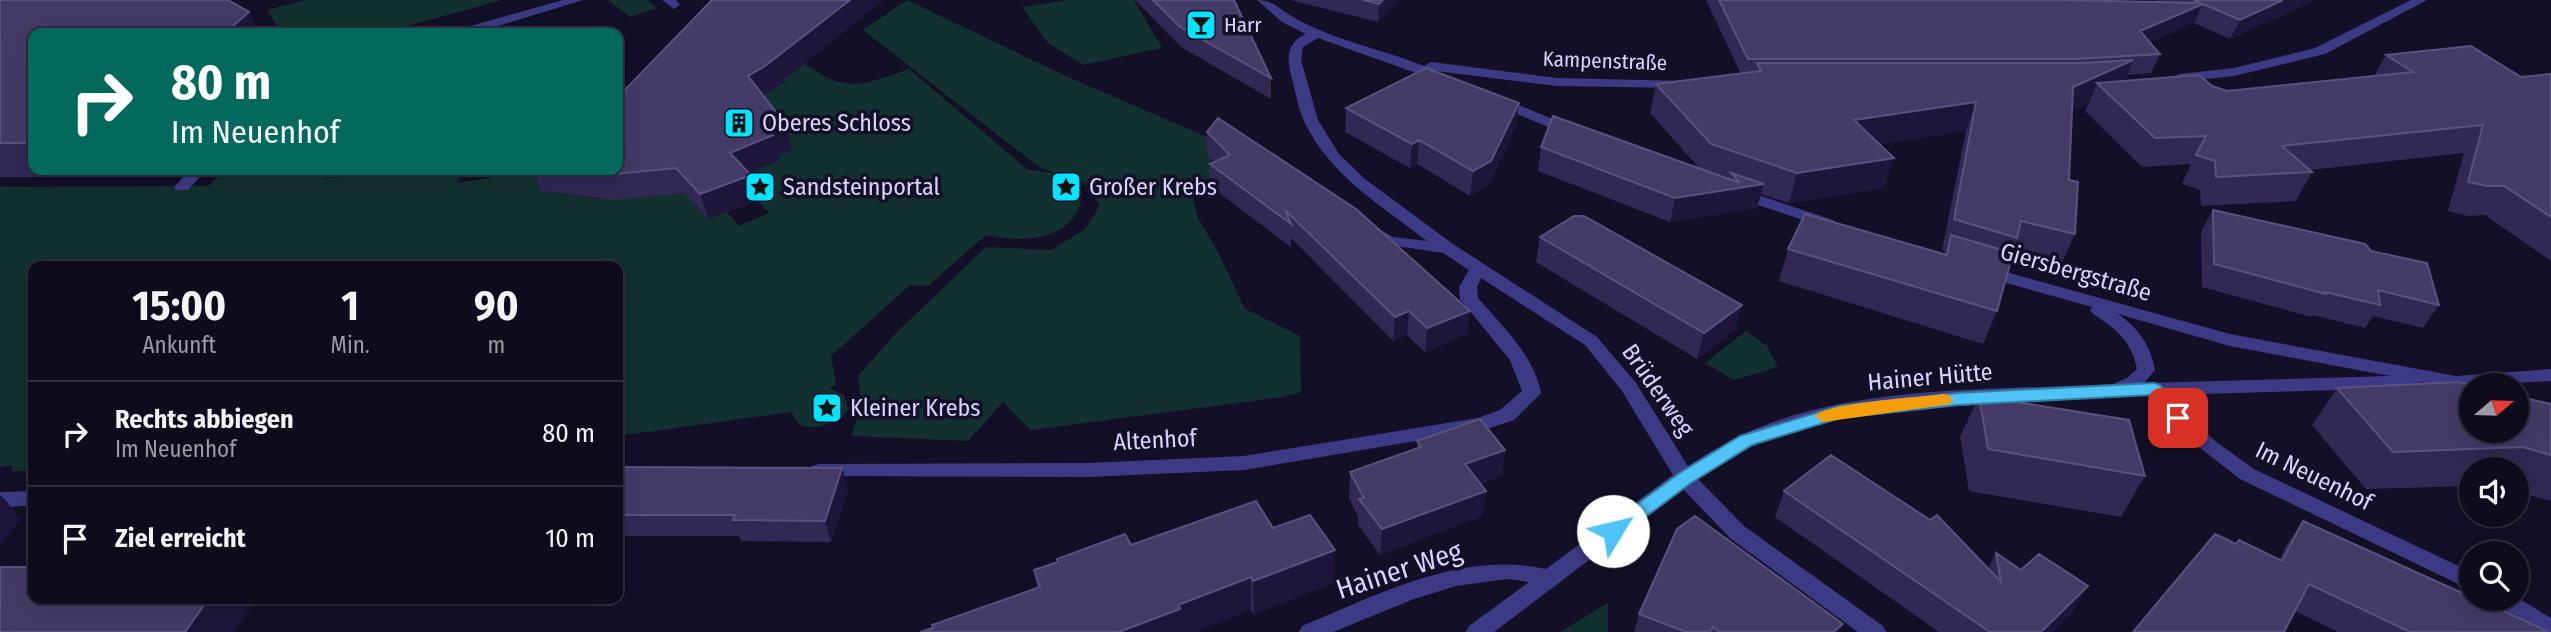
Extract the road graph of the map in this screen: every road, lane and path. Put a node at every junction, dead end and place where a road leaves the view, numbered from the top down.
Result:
1 (578, 0) edge
2 (1263, 0) edge
3 (2421, 0) edge
4 (479, 28) edge
5 (1316, 34) junction
6 (1403, 62) junction
7 (2166, 79) edge
8 (1703, 85) edge
9 (1590, 139) edge
10 (194, 175) edge
11 (1717, 186) edge
12 (183, 187) dead end
13 (1362, 223) edge
14 (1846, 229) edge
15 (1447, 248) junction
16 (1963, 264) edge
17 (1478, 268) junction
18 (2067, 296) junction
19 (2551, 375) edge
20 (2529, 377) edge
21 (2459, 382) edge
22 (2459, 383) edge
23 (2154, 389) junction
24 (2104, 391) junction
25 (797, 471) edge
26 (1685, 478) junction
27 (28, 498) edge
28 (0, 500) edge
29 (2459, 576) edge
30 (1550, 578) junction
31 (2521, 611) edge
32 (2551, 629) edge
33 (1310, 632) edge
34 (1477, 632) edge
35 (1875, 632) edge

1 - 4 street
2 - 5 street
3 - 7 street
5 - 6 street
5 - 15 street, Brüderweg
6 - 8 street, Kampenstraße
6 - 9 street
10 - 12 street
11 - 14 street
13 - 15 street, Brüderweg
15 - 17 street, Brüderweg
16 - 18 street, Giersbergstraße
17 - 25 street, Altenhof
17 - 26 street, Brüderweg
18 - 21 street, Giersbergstraße
18 - 24 street
19 - 20 street
22 - 23 street, Hainer Hütte
23 - 24 street, Hainer Hütte
23 - 29 street, Im Neuenhof
24 - 26 street, Hainer Hütte
26 - 30 street, Hainer Hütte
26 - 35 street, Brüderweg
27 - 28 street
30 - 33 street, Hainer Weg
30 - 34 street, Hainer Hütte
31 - 32 street

